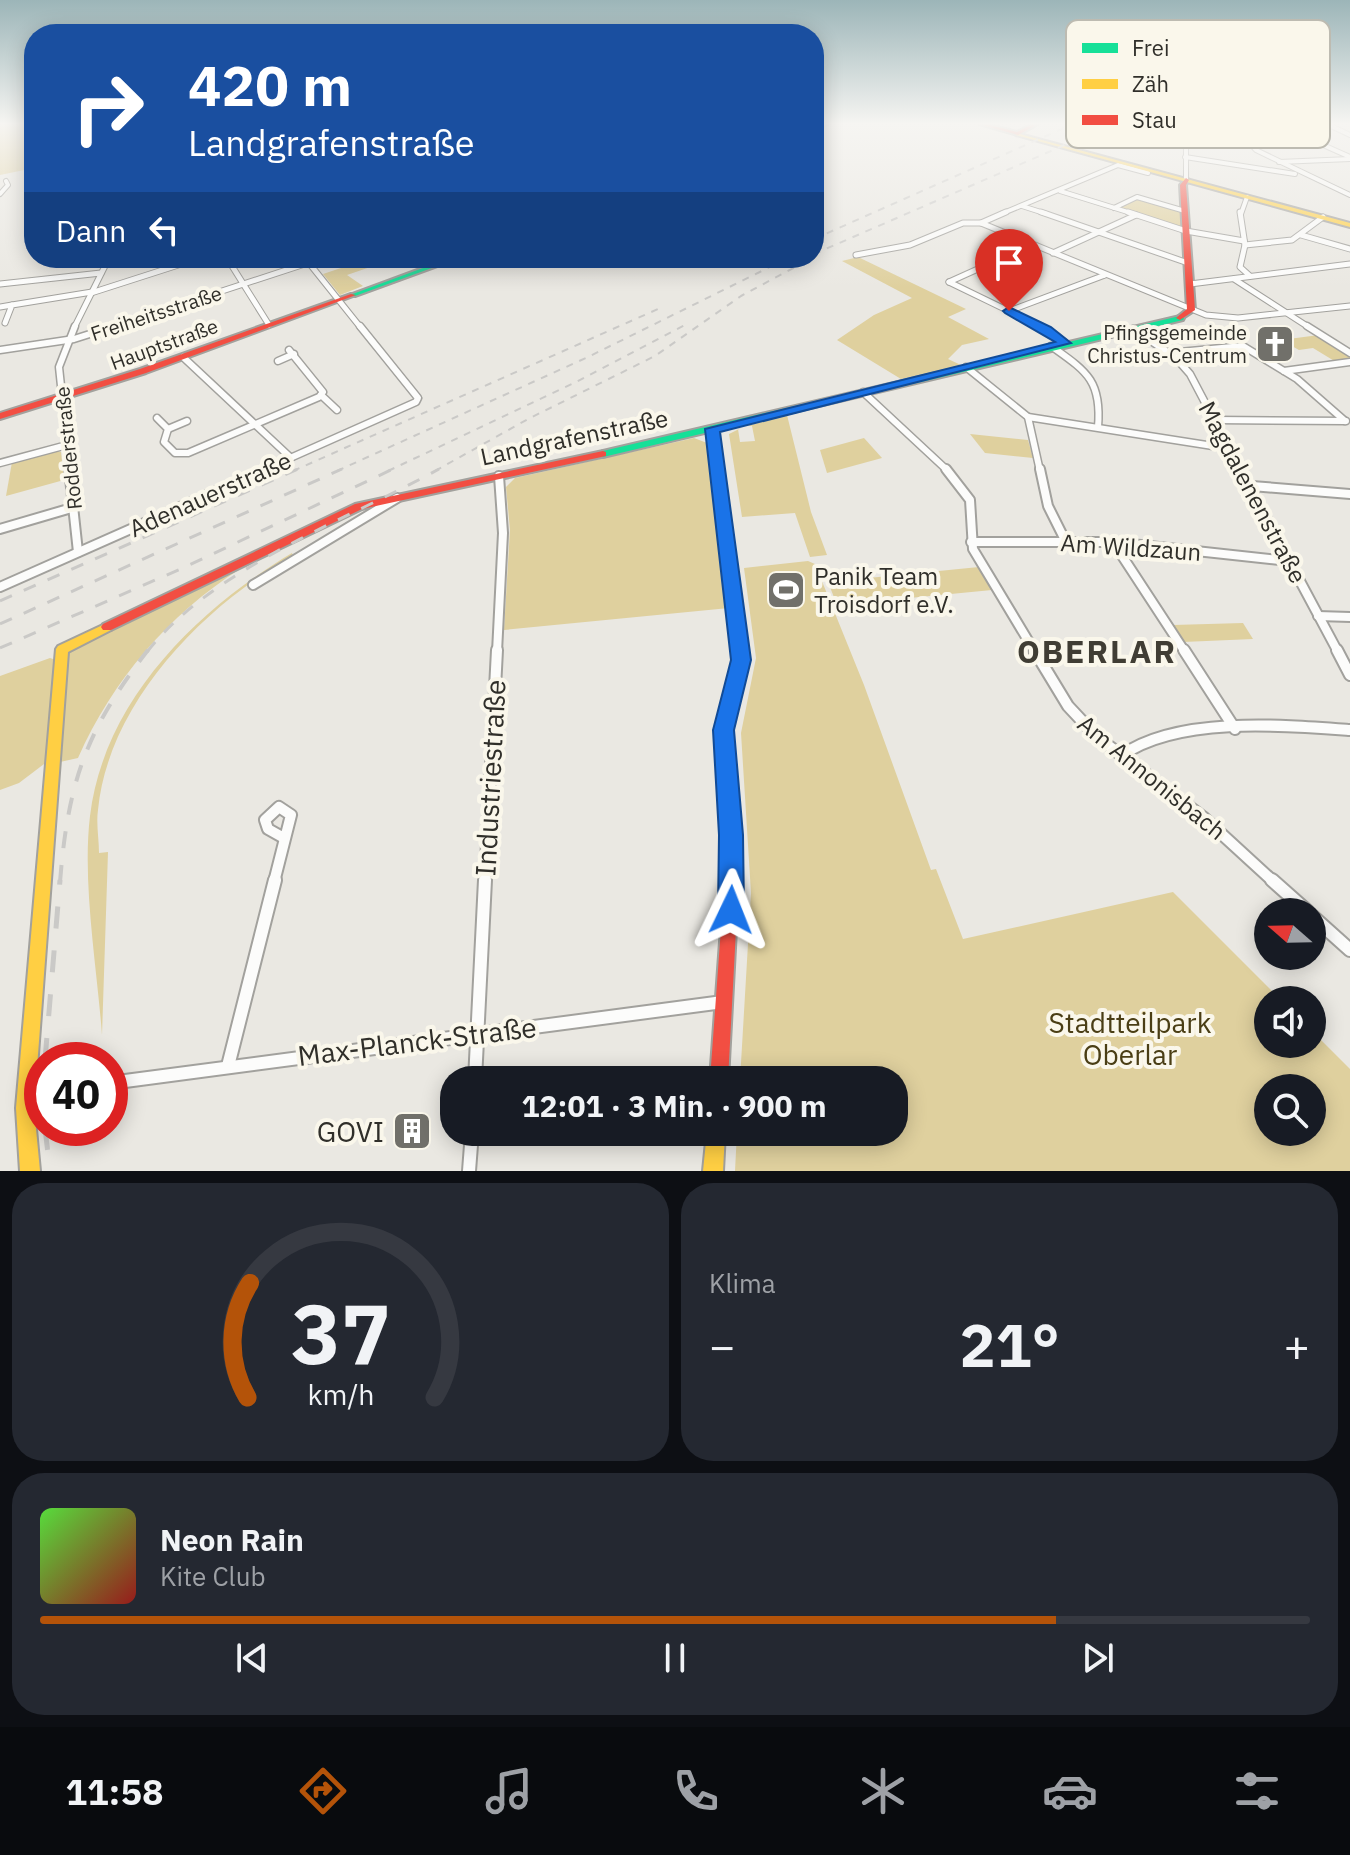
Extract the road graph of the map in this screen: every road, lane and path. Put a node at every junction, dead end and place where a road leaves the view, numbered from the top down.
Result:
1 (1087, 179) edge
2 (1181, 179) edge
3 (1312, 179) edge
4 (1186, 180) junction
5 (6, 181) dead end
6 (1059, 191) junction
7 (0, 194) edge
8 (1350, 195) edge
9 (1247, 197) junction
10 (1022, 206) junction
11 (1113, 208) junction
12 (1185, 211) junction
13 (1136, 215) junction
14 (1323, 217) junction
15 (981, 223) junction
16 (1350, 225) edge
17 (1186, 231) junction
18 (1099, 233) junction
19 (1301, 235) junction
20 (1245, 243) junction
21 (1031, 245) junction
22 (1350, 249) edge
23 (1052, 254) junction
24 (856, 255) dead end
25 (1188, 263) junction
26 (1350, 264) edge
27 (104, 268) edge
28 (168, 268) edge
29 (233, 268) edge
30 (288, 268) edge
31 (313, 268) edge
32 (428, 268) edge
33 (101, 273) junction
34 (1105, 275) junction
35 (1251, 276) junction
36 (1233, 279) junction
37 (0, 284) edge
38 (1190, 284) junction
39 (243, 285) junction
40 (91, 292) junction
41 (338, 300) junction
42 (12, 305) junction
43 (1350, 306) edge
44 (0, 307) edge
45 (1191, 310) junction
46 (1009, 311) junction
47 (1288, 313) junction
48 (5, 324) edge
49 (269, 325) junction
50 (1133, 329) junction
51 (68, 340) junction
52 (1065, 343) junction
53 (1051, 346) junction
54 (0, 350) edge
55 (1169, 353) junction
56 (1350, 353) edge
57 (183, 357) junction
58 (278, 361) dead end
59 (1350, 362) edge
60 (966, 367) junction
61 (1283, 371) junction
62 (863, 392) junction
63 (321, 395) junction
64 (62, 398) junction
65 (337, 410) dead end
66 (0, 416) edge
67 (1028, 417) junction
68 (157, 418) dead end
69 (1215, 420) junction
70 (187, 421) dead end
71 (1347, 421) edge
72 (255, 424) junction
73 (1098, 427) junction
74 (168, 429) junction
75 (712, 429) junction
76 (67, 445) junction
77 (1232, 449) junction
78 (291, 458) junction
79 (0, 463) edge
80 (499, 476) junction
81 (1252, 486) junction
82 (1350, 494) edge
83 (398, 498) junction
84 (75, 507) junction
85 (0, 529) edge
86 (971, 542) junction
87 (1066, 542) junction
88 (1113, 542) junction
89 (78, 552) junction
90 (1289, 561) junction
91 (253, 585) dead end
92 (0, 587) edge
93 (1318, 616) junction
94 (1350, 617) edge
95 (1350, 675) edge
96 (1235, 729) junction
97 (1350, 730) edge
98 (1121, 756) junction
99 (284, 838) dead end
100 (1292, 898) edge
101 (1326, 928) edge
102 (1350, 950) edge
103 (724, 1002) junction
104 (477, 1034) junction
105 (228, 1066) junction
106 (476, 1066) edge
107 (720, 1066) edge
108 (128, 1080) edge
109 (471, 1146) edge
110 (715, 1146) edge
111 (30, 1171) edge
112 (469, 1171) edge
113 (713, 1171) edge

1 - 6 street
2 - 4 street
3 - 8 street
4 - 9 street
4 - 12 street
5 - 7 street
6 - 10 street
6 - 11 street
9 - 14 street
9 - 20 street
10 - 15 street
10 - 18 street
11 - 12 street
11 - 13 street
12 - 17 street
13 - 17 street
13 - 18 street
14 - 16 street
14 - 19 street
15 - 21 street
15 - 24 street
17 - 20 street
17 - 25 street
18 - 23 street
18 - 25 street
19 - 20 street
19 - 22 street
20 - 35 street
21 - 23 street
21 - 46 street
23 - 34 street
25 - 38 street
26 - 35 street
27 - 33 street, Rodderstraße
28 - 40 street
29 - 39 street
30 - 39 street, Freiheitsstraße
31 - 41 street
32 - 41 street, Hauptstraße
33 - 37 street
33 - 40 street, Rodderstraße
34 - 45 street
34 - 46 street
35 - 36 street
36 - 38 street
36 - 47 street
38 - 45 street
39 - 49 street
39 - 51 street, Freiheitsstraße
40 - 42 street
40 - 51 street, Rodderstraße
41 - 49 street, Hauptstraße
41 - 78 street, Adenauerstraße
42 - 44 street
42 - 48 street
43 - 47 street
45 - 47 street
45 - 50 street, Landgrafenstraße
46 - 52 street
47 - 56 street
49 - 57 street, Hauptstraße
50 - 52 street, Landgrafenstraße
50 - 55 street, Magdalenenstraße
51 - 54 street, Freiheitsstraße
51 - 64 street, Rodderstraße
52 - 53 street, Landgrafenstraße
53 - 60 street, Landgrafenstraße
53 - 73 street
55 - 61 street
55 - 69 street, Magdalenenstraße
57 - 64 street, Hauptstraße
57 - 72 street
58 - 63 street
59 - 61 street
60 - 62 street, Landgrafenstraße
60 - 67 street
61 - 71 street
62 - 75 street, Landgrafenstraße
62 - 86 street, Am Annonisbach
63 - 65 street
63 - 72 street
64 - 66 street, Hauptstraße
64 - 76 street, Rodderstraße
67 - 73 street
67 - 87 street
68 - 74 street
69 - 71 street
69 - 77 street, Magdalenenstraße
70 - 74 street
72 - 74 street
72 - 78 street
73 - 77 street
75 - 80 street, Landgrafenstraße
75 - 103 street
76 - 79 street
76 - 84 street, Rodderstraße
77 - 81 street, Magdalenenstraße
78 - 89 street, Adenauerstraße
80 - 83 street, Landgrafenstraße
80 - 104 street, Industriestraße
81 - 82 street
81 - 90 street, Magdalenenstraße
83 - 91 street
83 - 111 street, Landgrafenstraße
84 - 85 street
84 - 89 street, Rodderstraße
86 - 87 street, Am Wildzaun
86 - 98 street, Am Annonisbach
87 - 88 street, Am Wildzaun
88 - 90 street, Am Wildzaun
88 - 96 street
89 - 92 street, Adenauerstraße
90 - 93 street, Magdalenenstraße
93 - 94 street
93 - 95 street, Magdalenenstraße
96 - 97 street
96 - 98 street
98 - 100 street, Am Annonisbach
99 - 105 street
101 - 102 street, Am Annonisbach
103 - 104 street, Max-Planck-Straße
103 - 107 street
104 - 105 street, Max-Planck-Straße
104 - 106 street, Industriestraße
105 - 108 street, Max-Planck-Straße
109 - 112 street
110 - 113 street

